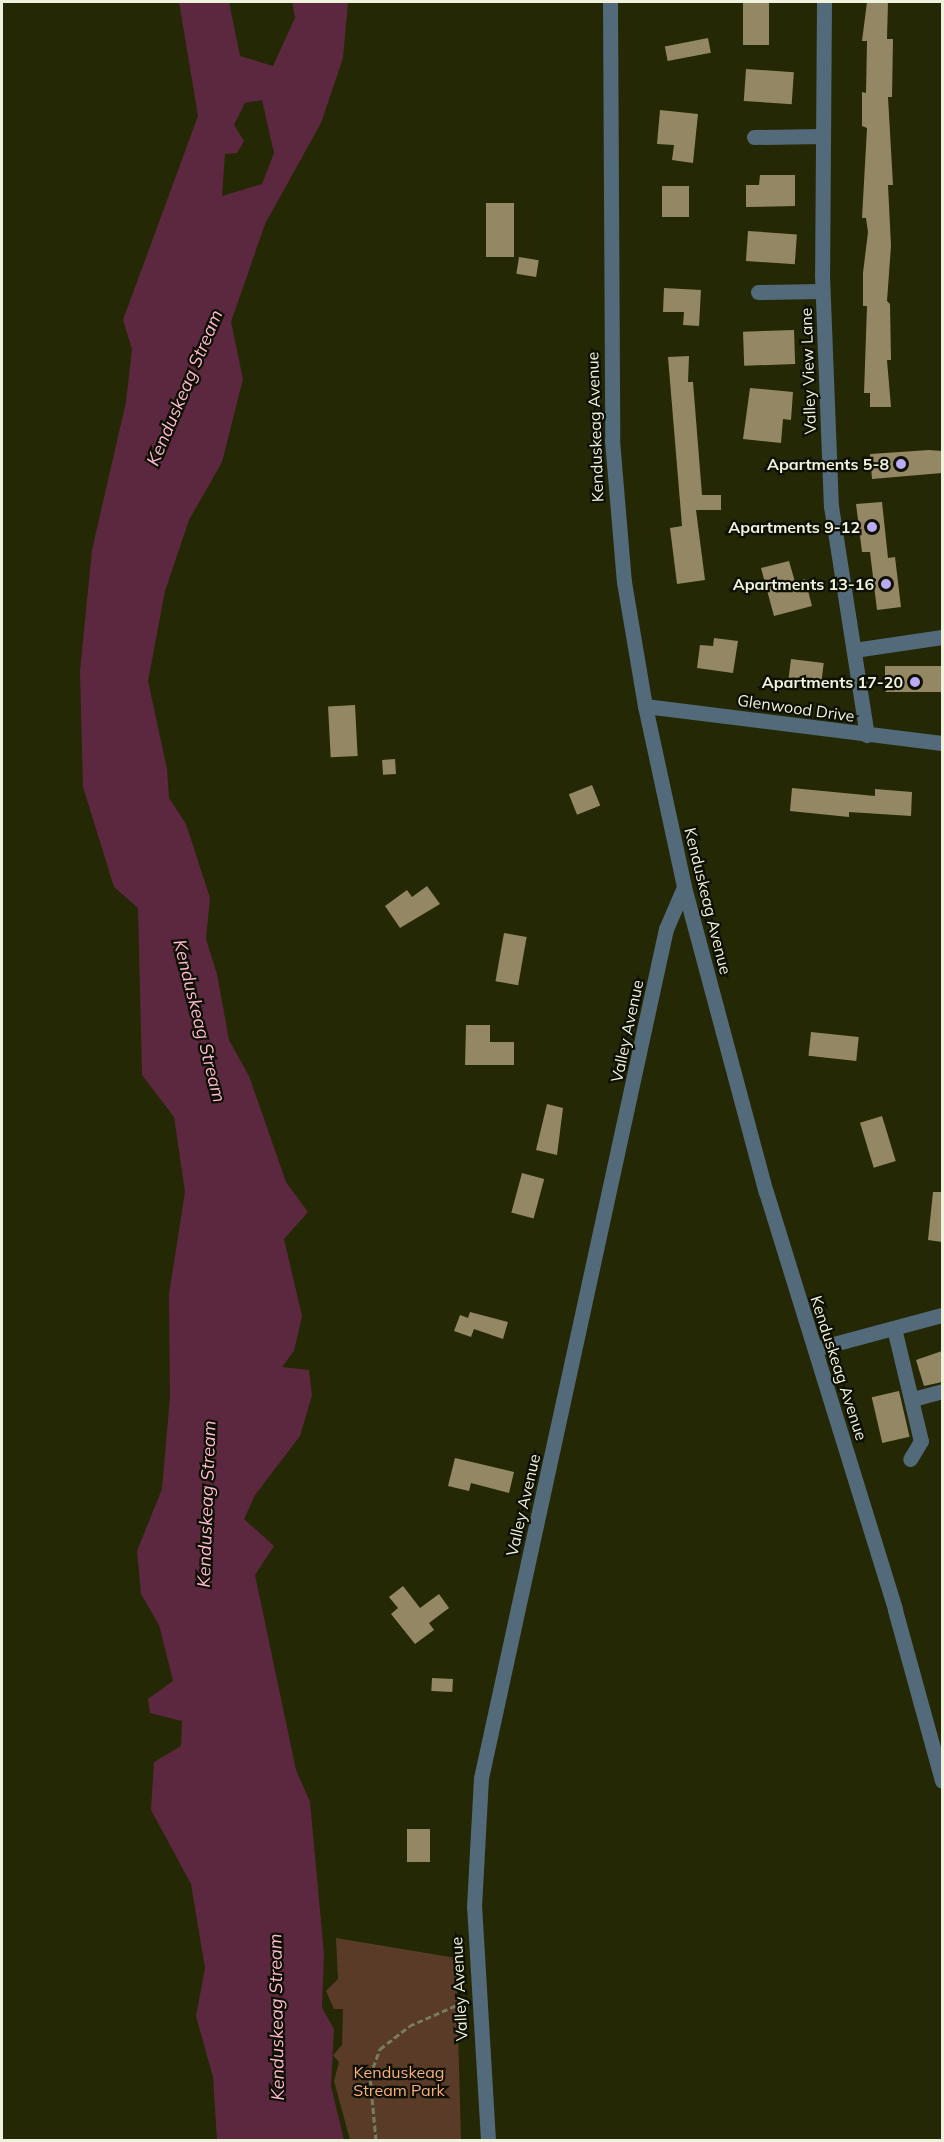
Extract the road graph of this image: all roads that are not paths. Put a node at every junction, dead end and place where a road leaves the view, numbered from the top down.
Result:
1 (610, 2) edge
2 (824, 2) edge
3 (823, 136) junction
4 (754, 137) dead end
5 (822, 291) junction
6 (758, 292) dead end
7 (942, 637) edge
8 (854, 650) junction
9 (645, 706) junction
10 (867, 735) junction
11 (942, 742) edge
12 (684, 887) junction
13 (942, 1315) edge
14 (894, 1328) junction
15 (815, 1349) junction
16 (942, 1391) edge
17 (913, 1399) junction
18 (910, 1459) dead end
19 (942, 1781) edge
20 (488, 2140) edge

1 - 9 street, Kenduskeag Avenue
2 - 3 street, Valley View Lane
3 - 4 street
3 - 5 street, Valley View Lane
5 - 6 street
5 - 8 street, Valley View Lane
7 - 8 street
8 - 10 street, Valley View Lane
9 - 10 street, Glenwood Drive
9 - 12 street, Kenduskeag Avenue
10 - 11 street, Glenwood Drive
12 - 15 street, Kenduskeag Avenue
12 - 20 street, Valley Avenue
13 - 14 street
14 - 15 street
14 - 17 street
15 - 19 street, Kenduskeag Avenue
16 - 17 street
17 - 18 street

